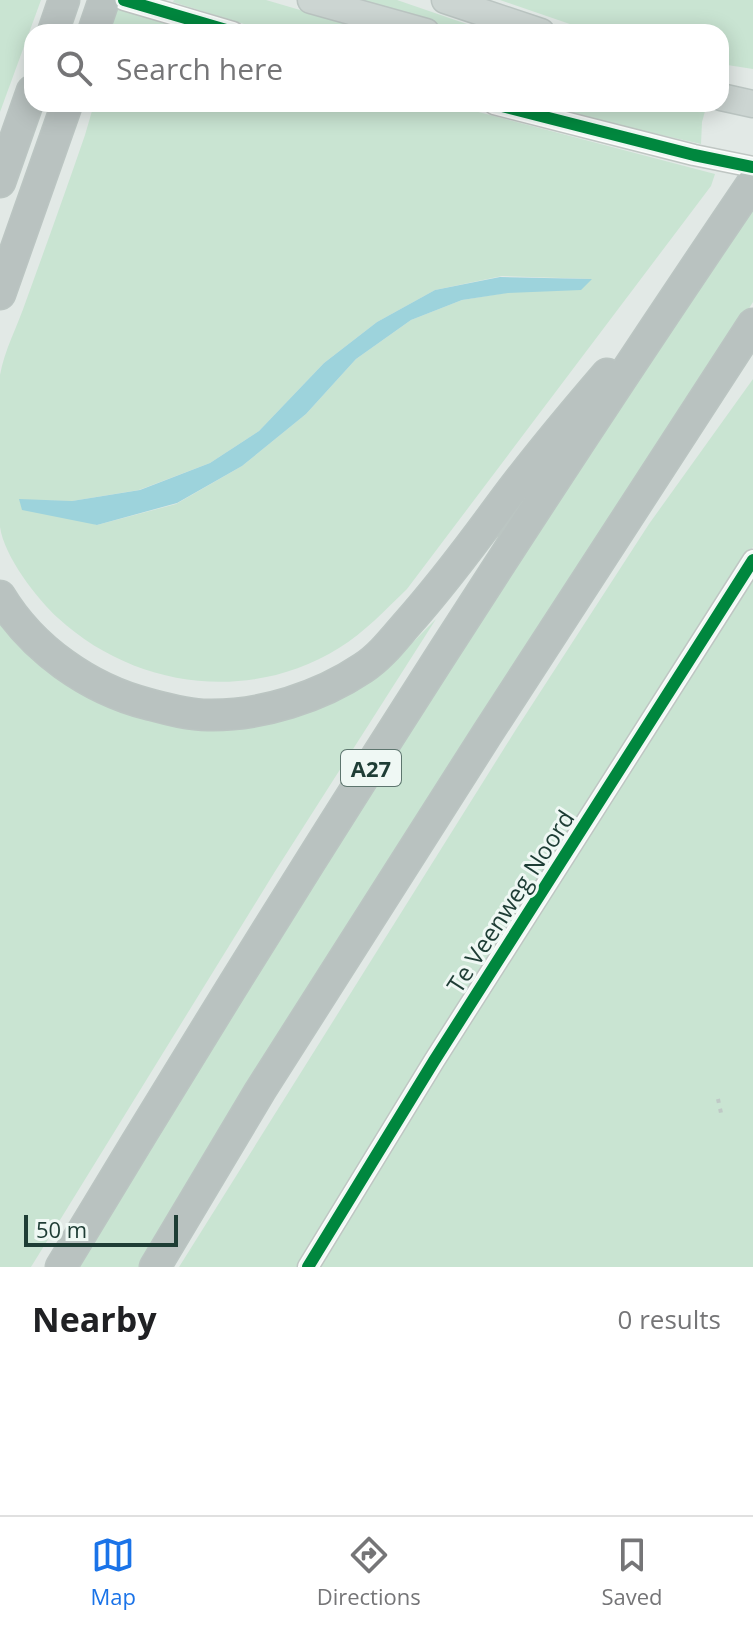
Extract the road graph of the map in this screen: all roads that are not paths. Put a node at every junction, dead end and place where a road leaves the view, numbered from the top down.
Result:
1 (64, 0) edge
2 (104, 0) edge
3 (124, 0) edge
4 (311, 0) edge
5 (445, 0) edge
6 (56, 24) edge
7 (96, 24) edge
8 (206, 24) edge
9 (397, 24) edge
10 (517, 24) edge
11 (729, 84) edge
12 (753, 88) edge
13 (729, 99) edge
14 (753, 104) edge
15 (25, 112) edge
16 (64, 112) edge
17 (525, 112) edge
18 (753, 167) edge
19 (0, 182) edge
20 (753, 182) edge
21 (691, 274) junction
22 (0, 294) edge
23 (753, 324) edge
24 (753, 560) edge
25 (0, 596) edge
26 (61, 1267) edge
27 (155, 1267) edge
28 (308, 1267) edge

1 - 6 highway
2 - 7 highway
3 - 8 street
4 - 9 main road
5 - 10 main road
11 - 12 main road
13 - 14 main road
15 - 19 highway
16 - 22 highway
17 - 18 street
20 - 21 highway, A27
21 - 25 highway, A27
21 - 26 highway, A27
23 - 27 highway
24 - 28 street, Te Veenweg Noord

